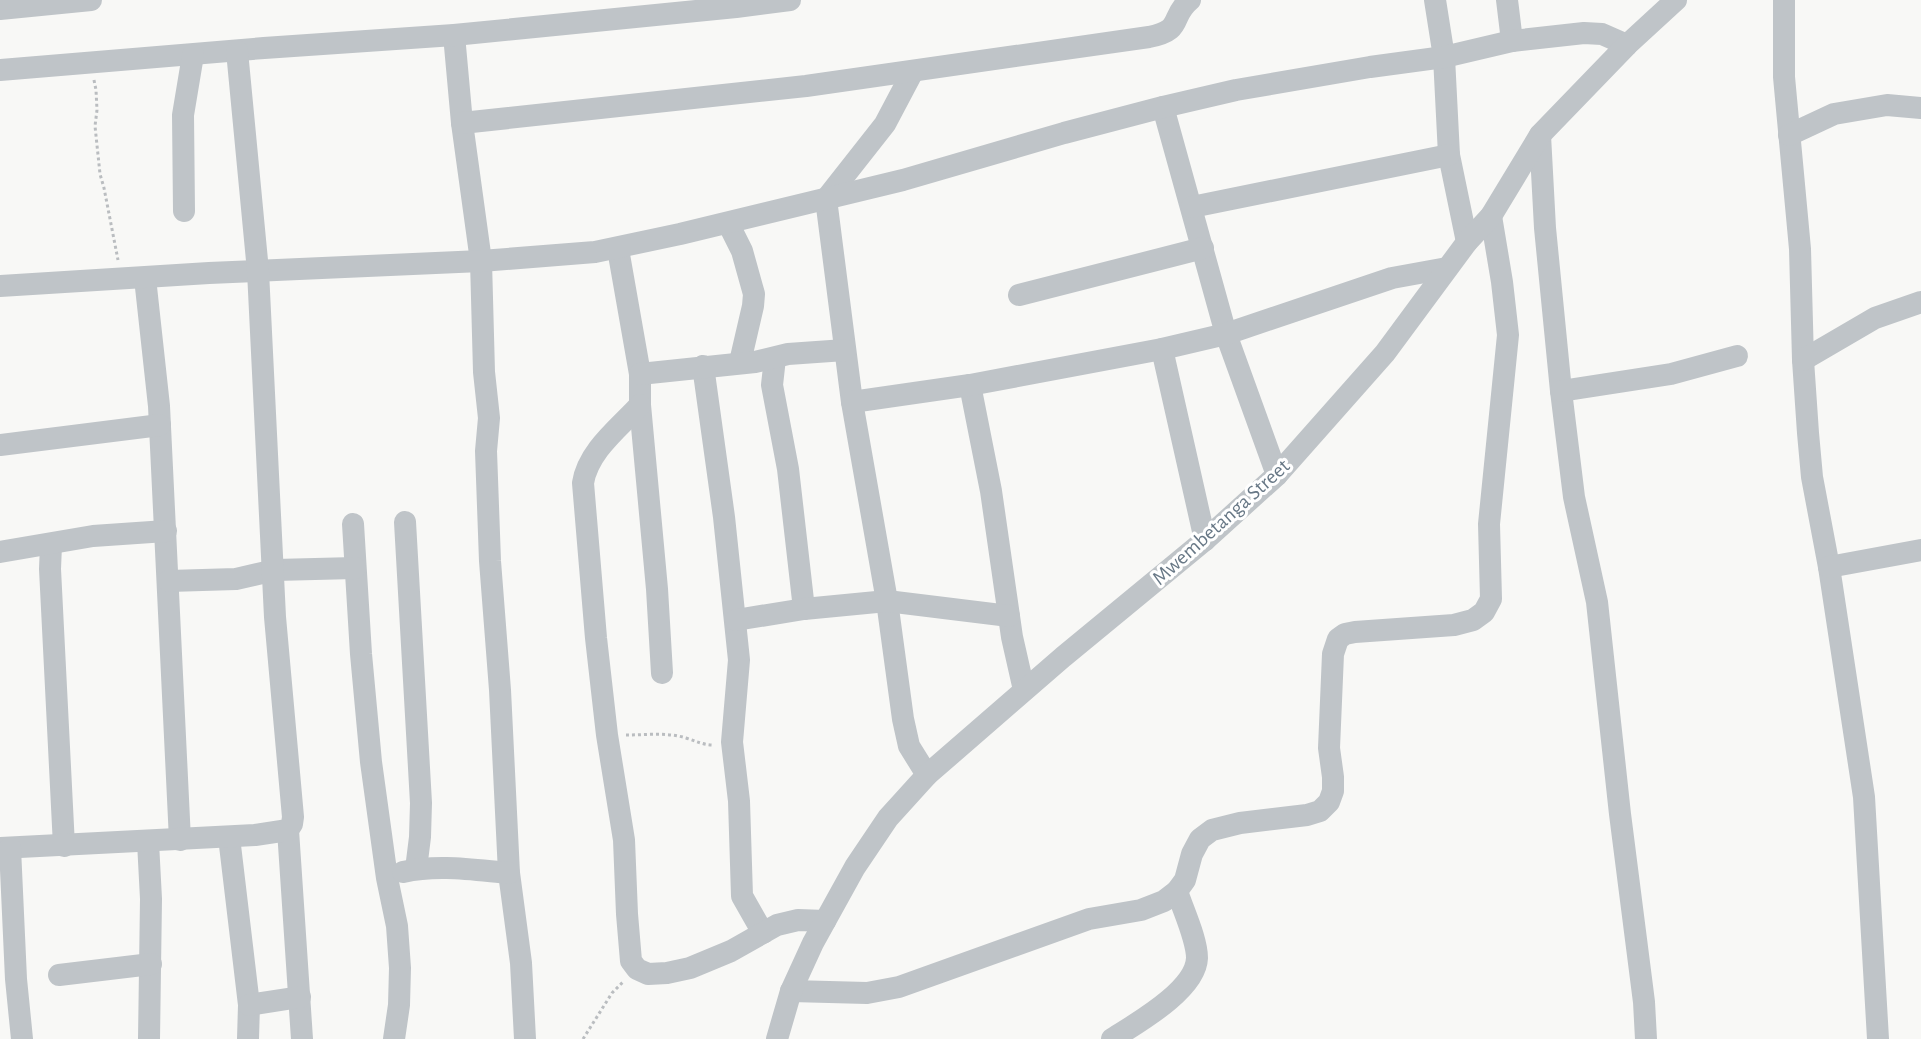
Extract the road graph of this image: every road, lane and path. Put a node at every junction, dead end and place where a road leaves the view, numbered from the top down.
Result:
1 (91, 0) edge
2 (790, 0) edge
3 (1190, 0) edge
4 (1435, 0) edge
5 (1507, 0) edge
6 (1676, 0) edge
7 (1784, 0) edge
8 (0, 9) edge
9 (454, 35) junction
10 (1512, 40) junction
11 (1627, 45) junction
12 (237, 51) junction
13 (193, 55) junction
14 (1444, 57) junction
15 (90, 64) junction
16 (0, 70) edge
17 (913, 71) junction
18 (1163, 106) junction
19 (1921, 108) edge
20 (462, 123) junction
21 (1540, 135) junction
22 (1790, 135) junction
23 (1449, 155) junction
24 (826, 199) junction
25 (1192, 207) junction
26 (184, 212) dead end
27 (1491, 216) junction
28 (728, 223) junction
29 (1467, 242) junction
30 (1203, 248) junction
31 (618, 249) junction
32 (481, 261) junction
33 (1447, 268) junction
34 (258, 271) junction
35 (136, 278) junction
36 (0, 286) edge
37 (1019, 295) dead end
38 (1921, 302) edge
39 (1227, 334) junction
40 (1162, 349) junction
41 (845, 350) junction
42 (1737, 356) dead end
43 (775, 358) junction
44 (1803, 360) junction
45 (740, 363) junction
46 (703, 366) junction
47 (640, 374) junction
48 (970, 386) junction
49 (1561, 391) junction
50 (852, 402) junction
51 (640, 405) junction
52 (160, 424) junction
53 (0, 445) edge
54 (1277, 475) junction
55 (405, 522) dead end
56 (353, 524) dead end
57 (166, 531) junction
58 (1206, 540) junction
59 (51, 545) junction
60 (1921, 550) edge
61 (0, 552) edge
62 (1829, 567) junction
63 (355, 568) junction
64 (275, 570) junction
65 (169, 581) junction
66 (887, 601) junction
67 (804, 609) junction
68 (1009, 616) junction
69 (736, 620) junction
70 (662, 673) dead end
71 (1024, 690) junction
72 (607, 735) junction
73 (732, 742) junction
74 (927, 775) junction
75 (288, 830) junction
76 (229, 837) junction
77 (180, 840) junction
78 (148, 842) junction
79 (64, 846) junction
80 (5, 848) edge
81 (416, 869) junction
82 (509, 873) junction
83 (387, 878) junction
84 (1177, 891) junction
85 (825, 921) junction
86 (763, 933) junction
87 (151, 964) junction
88 (637, 969) junction
89 (59, 975) dead end
90 (791, 991) junction
91 (300, 997) junction
92 (249, 1005) junction
93 (22, 1039) edge
94 (149, 1039) edge
95 (248, 1039) edge
96 (302, 1039) edge
97 (394, 1039) edge
98 (525, 1039) edge
99 (584, 1039) edge
100 (777, 1039) edge
101 (1112, 1039) edge
102 (1646, 1039) edge
103 (1878, 1039) edge

1 - 8 street
2 - 9 street
3 - 17 street
4 - 14 street
5 - 10 street
6 - 11 street, Mwembetanga Street
7 - 22 street
9 - 12 street
9 - 20 street
10 - 11 street
10 - 14 street
11 - 21 street, Mwembetanga Street
12 - 13 street
12 - 34 street
13 - 15 street
13 - 26 street
14 - 18 street
14 - 23 street
15 - 16 street
15 - 35 path
17 - 20 street
17 - 24 street
18 - 24 street
18 - 25 street
19 - 22 street
20 - 32 street
21 - 27 street, Mwembetanga Street
21 - 49 street
22 - 44 street
23 - 25 street
23 - 29 street
24 - 28 street
24 - 41 street
25 - 30 street
27 - 29 street, Mwembetanga Street
27 - 84 street
28 - 31 street
28 - 45 street
29 - 33 street, Mwembetanga Street
30 - 37 street
30 - 39 street
31 - 32 street
31 - 47 street
32 - 34 street
32 - 82 street
33 - 39 street
33 - 54 street, Mwembetanga Street
34 - 35 street
34 - 64 street
35 - 36 street
35 - 52 street
38 - 44 street
39 - 40 street
39 - 54 street
40 - 48 street
40 - 58 street
41 - 43 street
41 - 50 street
42 - 49 street
43 - 45 street
43 - 67 street
44 - 62 street
45 - 46 street
46 - 47 street
46 - 69 street
47 - 51 street
48 - 50 street
48 - 68 street
49 - 102 street
50 - 66 street
51 - 70 street
51 - 72 street
52 - 53 street
52 - 57 street
54 - 58 street, Mwembetanga Street
55 - 81 street
56 - 63 street
57 - 59 street
57 - 65 street
58 - 71 street, Mwembetanga Street
59 - 61 street
59 - 79 street
60 - 62 street
62 - 103 street
63 - 64 street
63 - 83 street
64 - 65 street
64 - 75 street
65 - 77 street
66 - 67 street
66 - 68 street
66 - 74 street
67 - 69 street
68 - 71 street
69 - 73 street
71 - 74 street, Mwembetanga Street
72 - 73 path
72 - 88 street
73 - 86 street
74 - 85 street, Mwembetanga Street
75 - 76 street
75 - 91 street
76 - 77 street
76 - 92 street
77 - 78 street
78 - 79 street
78 - 87 street
79 - 80 street
80 - 93 street
81 - 82 street
81 - 83 street
82 - 98 street
83 - 97 street
84 - 90 street
84 - 101 street
85 - 86 street
85 - 90 street, Mwembetanga Street
86 - 88 street
87 - 89 street
87 - 94 street
88 - 99 path
90 - 100 street, Mwembetanga Street
91 - 92 street
91 - 96 street
92 - 95 street

